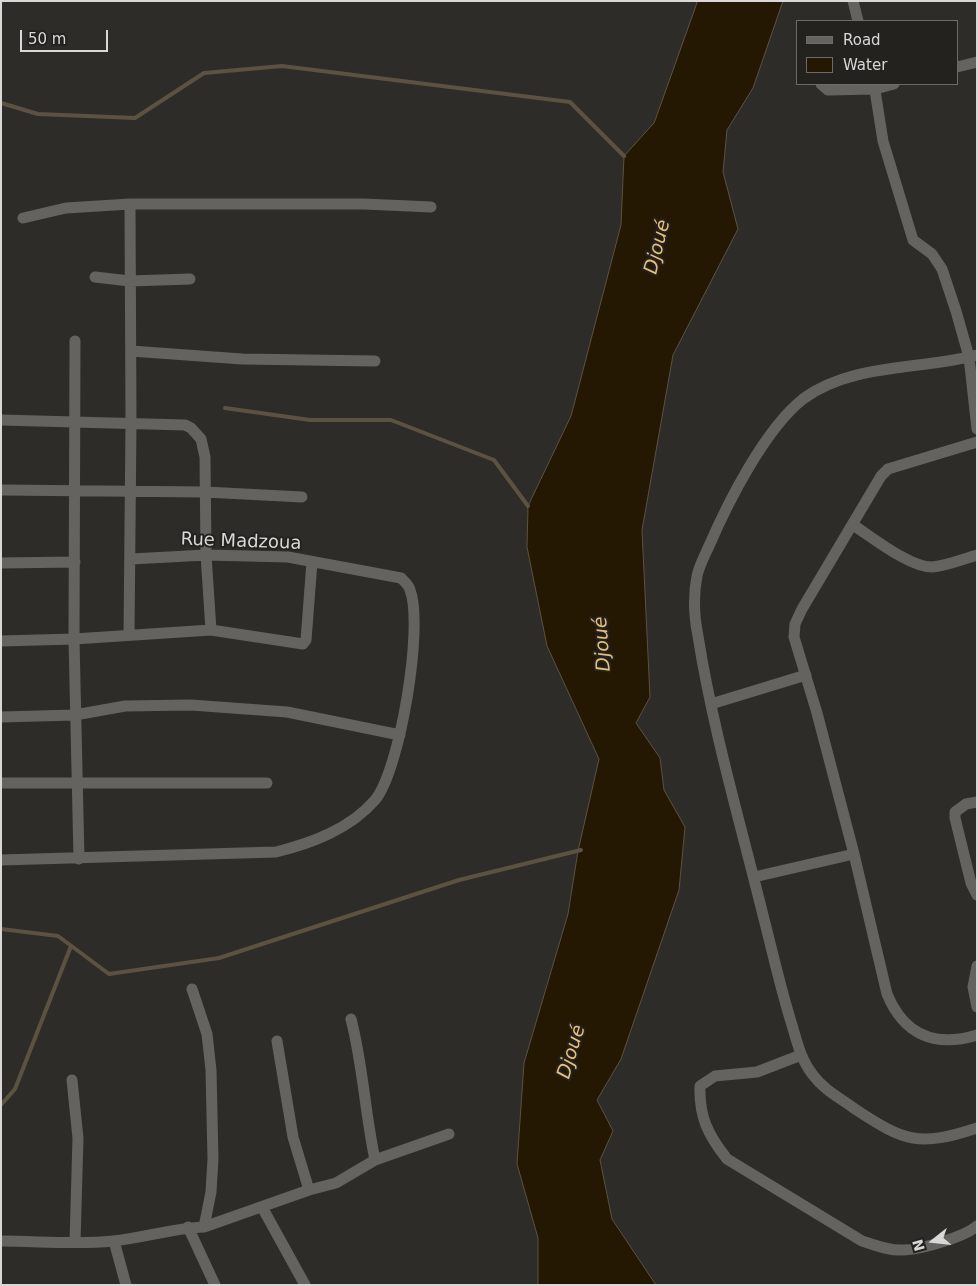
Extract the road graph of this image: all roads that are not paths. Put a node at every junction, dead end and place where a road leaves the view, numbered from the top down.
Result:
1 (853, 1) edge
2 (858, 20) edge
3 (977, 62) edge
4 (958, 67) edge
5 (822, 85) edge
6 (874, 86) edge
7 (130, 204) junction
8 (431, 207) dead end
9 (23, 218) dead end
10 (95, 277) dead end
11 (190, 278) dead end
12 (130, 281) junction
13 (75, 341) dead end
14 (131, 352) junction
15 (973, 356) edge
16 (375, 361) dead end
17 (1, 420) edge
18 (75, 422) junction
19 (131, 422) junction
20 (977, 428) edge
21 (977, 442) edge
22 (1, 490) edge
23 (75, 492) junction
24 (129, 492) junction
25 (205, 492) junction
26 (302, 497) dead end
27 (854, 525) junction
28 (206, 555) junction
29 (977, 555) edge
30 (130, 559) junction
31 (75, 562) junction
32 (312, 562) junction
33 (1, 563) edge
34 (211, 630) junction
35 (129, 635) junction
36 (74, 639) junction
37 (1, 640) edge
38 (806, 675) junction
39 (711, 704) junction
40 (75, 715) junction
41 (1, 717) edge
42 (400, 735) junction
43 (267, 783) dead end
44 (1, 784) edge
45 (76, 784) junction
46 (977, 802) edge
47 (854, 854) junction
48 (79, 859) junction
49 (1, 860) edge
50 (754, 877) junction
51 (977, 895) edge
52 (977, 966) edge
53 (192, 989) dead end
54 (977, 1007) edge
55 (351, 1019) dead end
56 (977, 1035) edge
57 (277, 1041) dead end
58 (801, 1055) junction
59 (72, 1080) dead end
60 (977, 1128) edge
61 (449, 1134) dead end
62 (375, 1160) junction
63 (309, 1190) junction
64 (262, 1207) junction
65 (977, 1226) edge
66 (188, 1227) junction
67 (204, 1227) junction
68 (1, 1241) edge
69 (114, 1241) junction
70 (75, 1242) junction
71 (126, 1285) edge
72 (215, 1285) edge
73 (305, 1285) edge

1 - 2 street
3 - 4 street
5 - 6 street
6 - 15 street
7 - 8 street
7 - 9 street
7 - 12 street
10 - 12 street
11 - 12 street
12 - 14 street
13 - 18 street
14 - 16 street
14 - 19 street
15 - 20 street
15 - 39 street
17 - 18 street
18 - 19 street
18 - 23 street
19 - 24 street
19 - 25 street
21 - 27 street
22 - 23 street
23 - 24 street
23 - 31 street
24 - 25 street
24 - 30 street
25 - 26 street
25 - 28 street
27 - 29 street
27 - 38 street
28 - 30 street, Rue Madzoua
28 - 32 street, Rue Madzoua
28 - 34 street
30 - 35 street
31 - 33 street
31 - 36 street
32 - 34 street
32 - 42 street, Rue Madzoua
34 - 35 street
35 - 36 street
36 - 37 street
36 - 40 street
38 - 39 street
38 - 47 street
39 - 50 street
40 - 41 street
40 - 42 street
40 - 45 street
42 - 48 street
43 - 45 street
44 - 45 street
45 - 48 street
46 - 51 street
47 - 50 street
47 - 56 street
48 - 49 street
50 - 58 street
52 - 54 street
53 - 67 street
55 - 62 street
57 - 63 street
58 - 60 street
58 - 65 street
59 - 70 street
61 - 62 street
62 - 63 street
63 - 64 street
64 - 67 street
64 - 73 street
66 - 67 street
66 - 69 street
66 - 72 street
68 - 70 street
69 - 70 street
69 - 71 street

